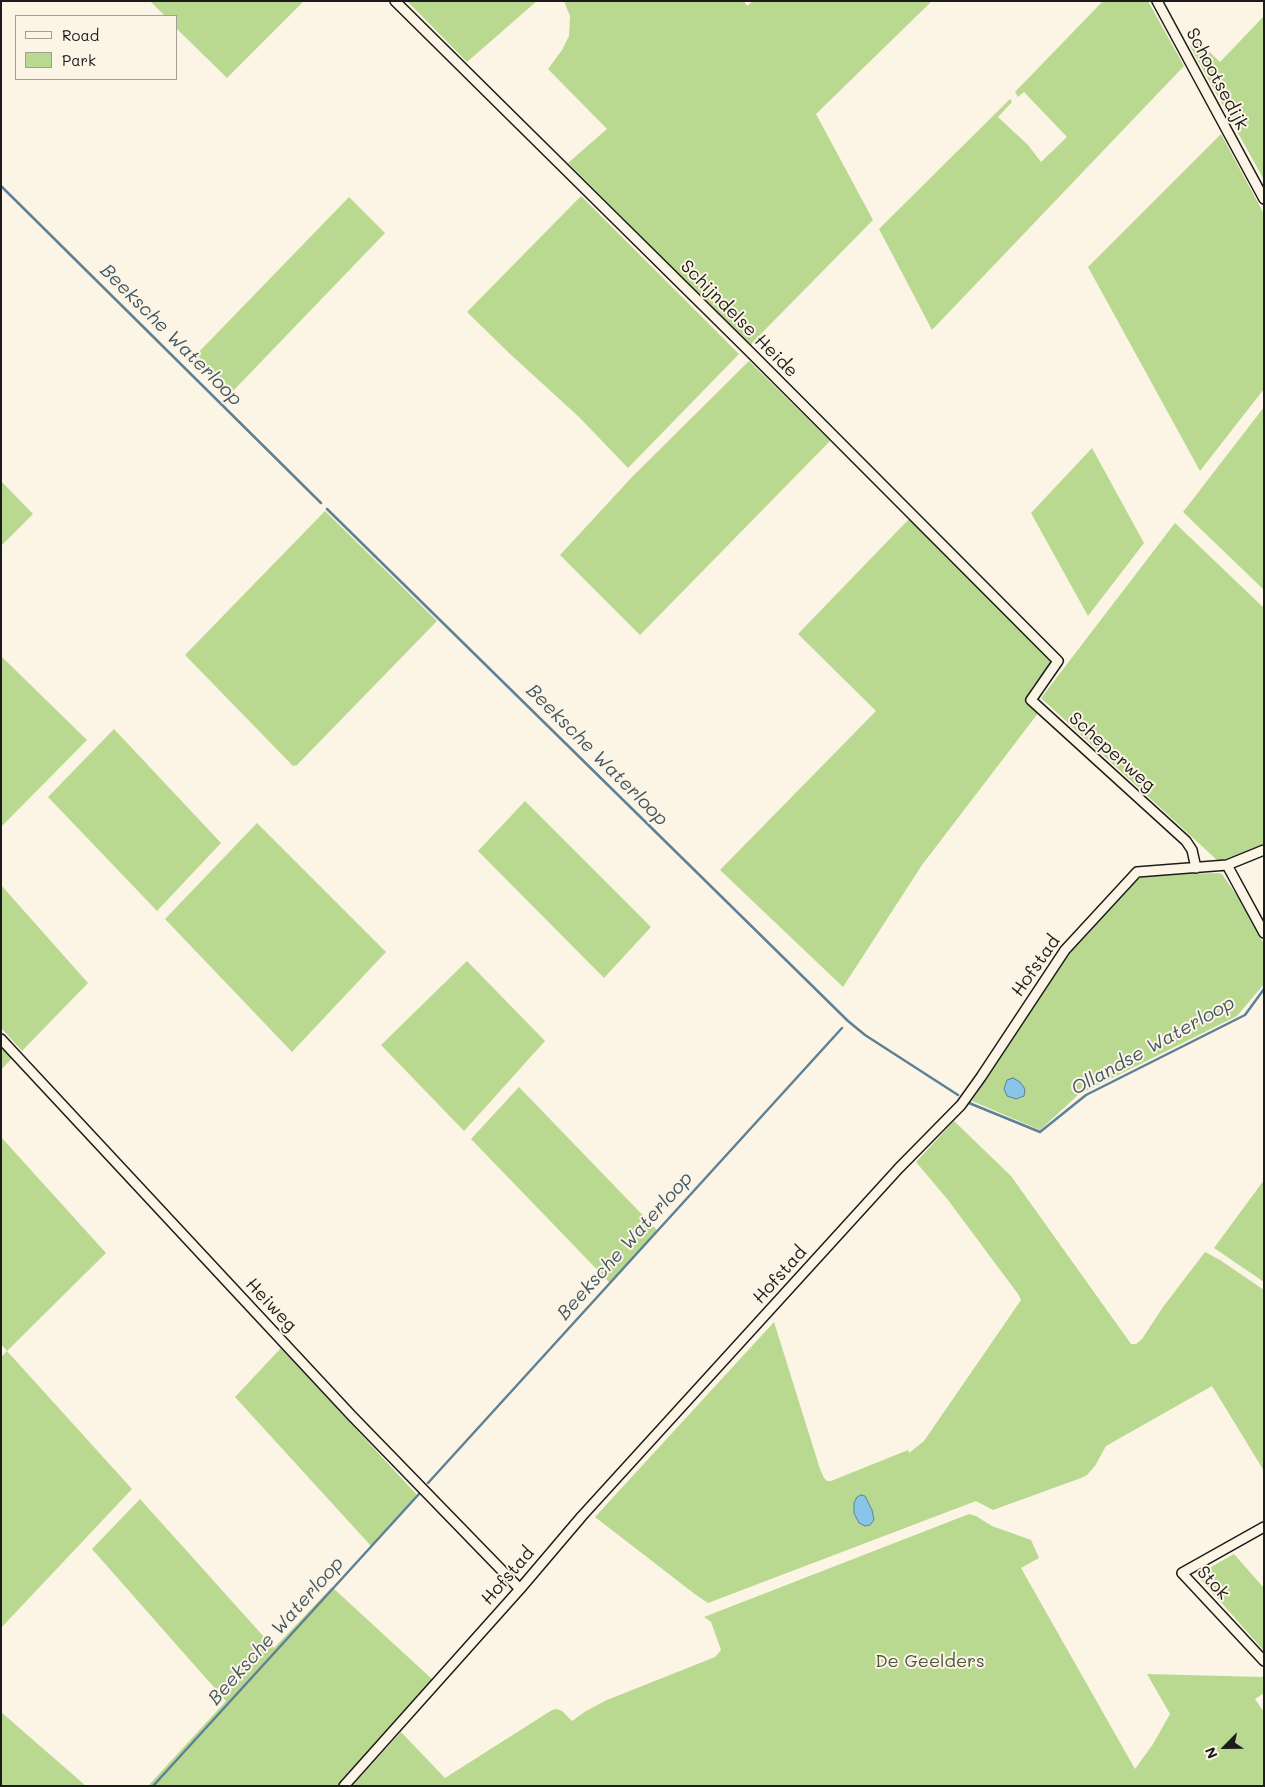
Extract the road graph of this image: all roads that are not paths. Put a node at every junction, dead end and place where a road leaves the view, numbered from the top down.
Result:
1 (395, 1) edge
2 (1157, 1) edge
3 (1264, 199) edge
4 (1058, 661) joint
5 (1264, 850) edge
6 (1227, 865) junction
7 (1196, 868) junction
8 (1264, 933) edge
9 (1, 1039) edge
10 (1264, 1527) edge
11 (520, 1588) junction
12 (1264, 1661) edge
13 (344, 1786) edge

1 - 4 street, Schijndelse Heide
2 - 3 street, Schootsedijk
4 - 7 street, Scheperweg
5 - 6 street, Hofstad
6 - 7 street, Hofstad
6 - 8 street
7 - 11 street, Hofstad
9 - 11 street, Heiweg
10 - 12 street, Stok
11 - 13 street, Hofstad

